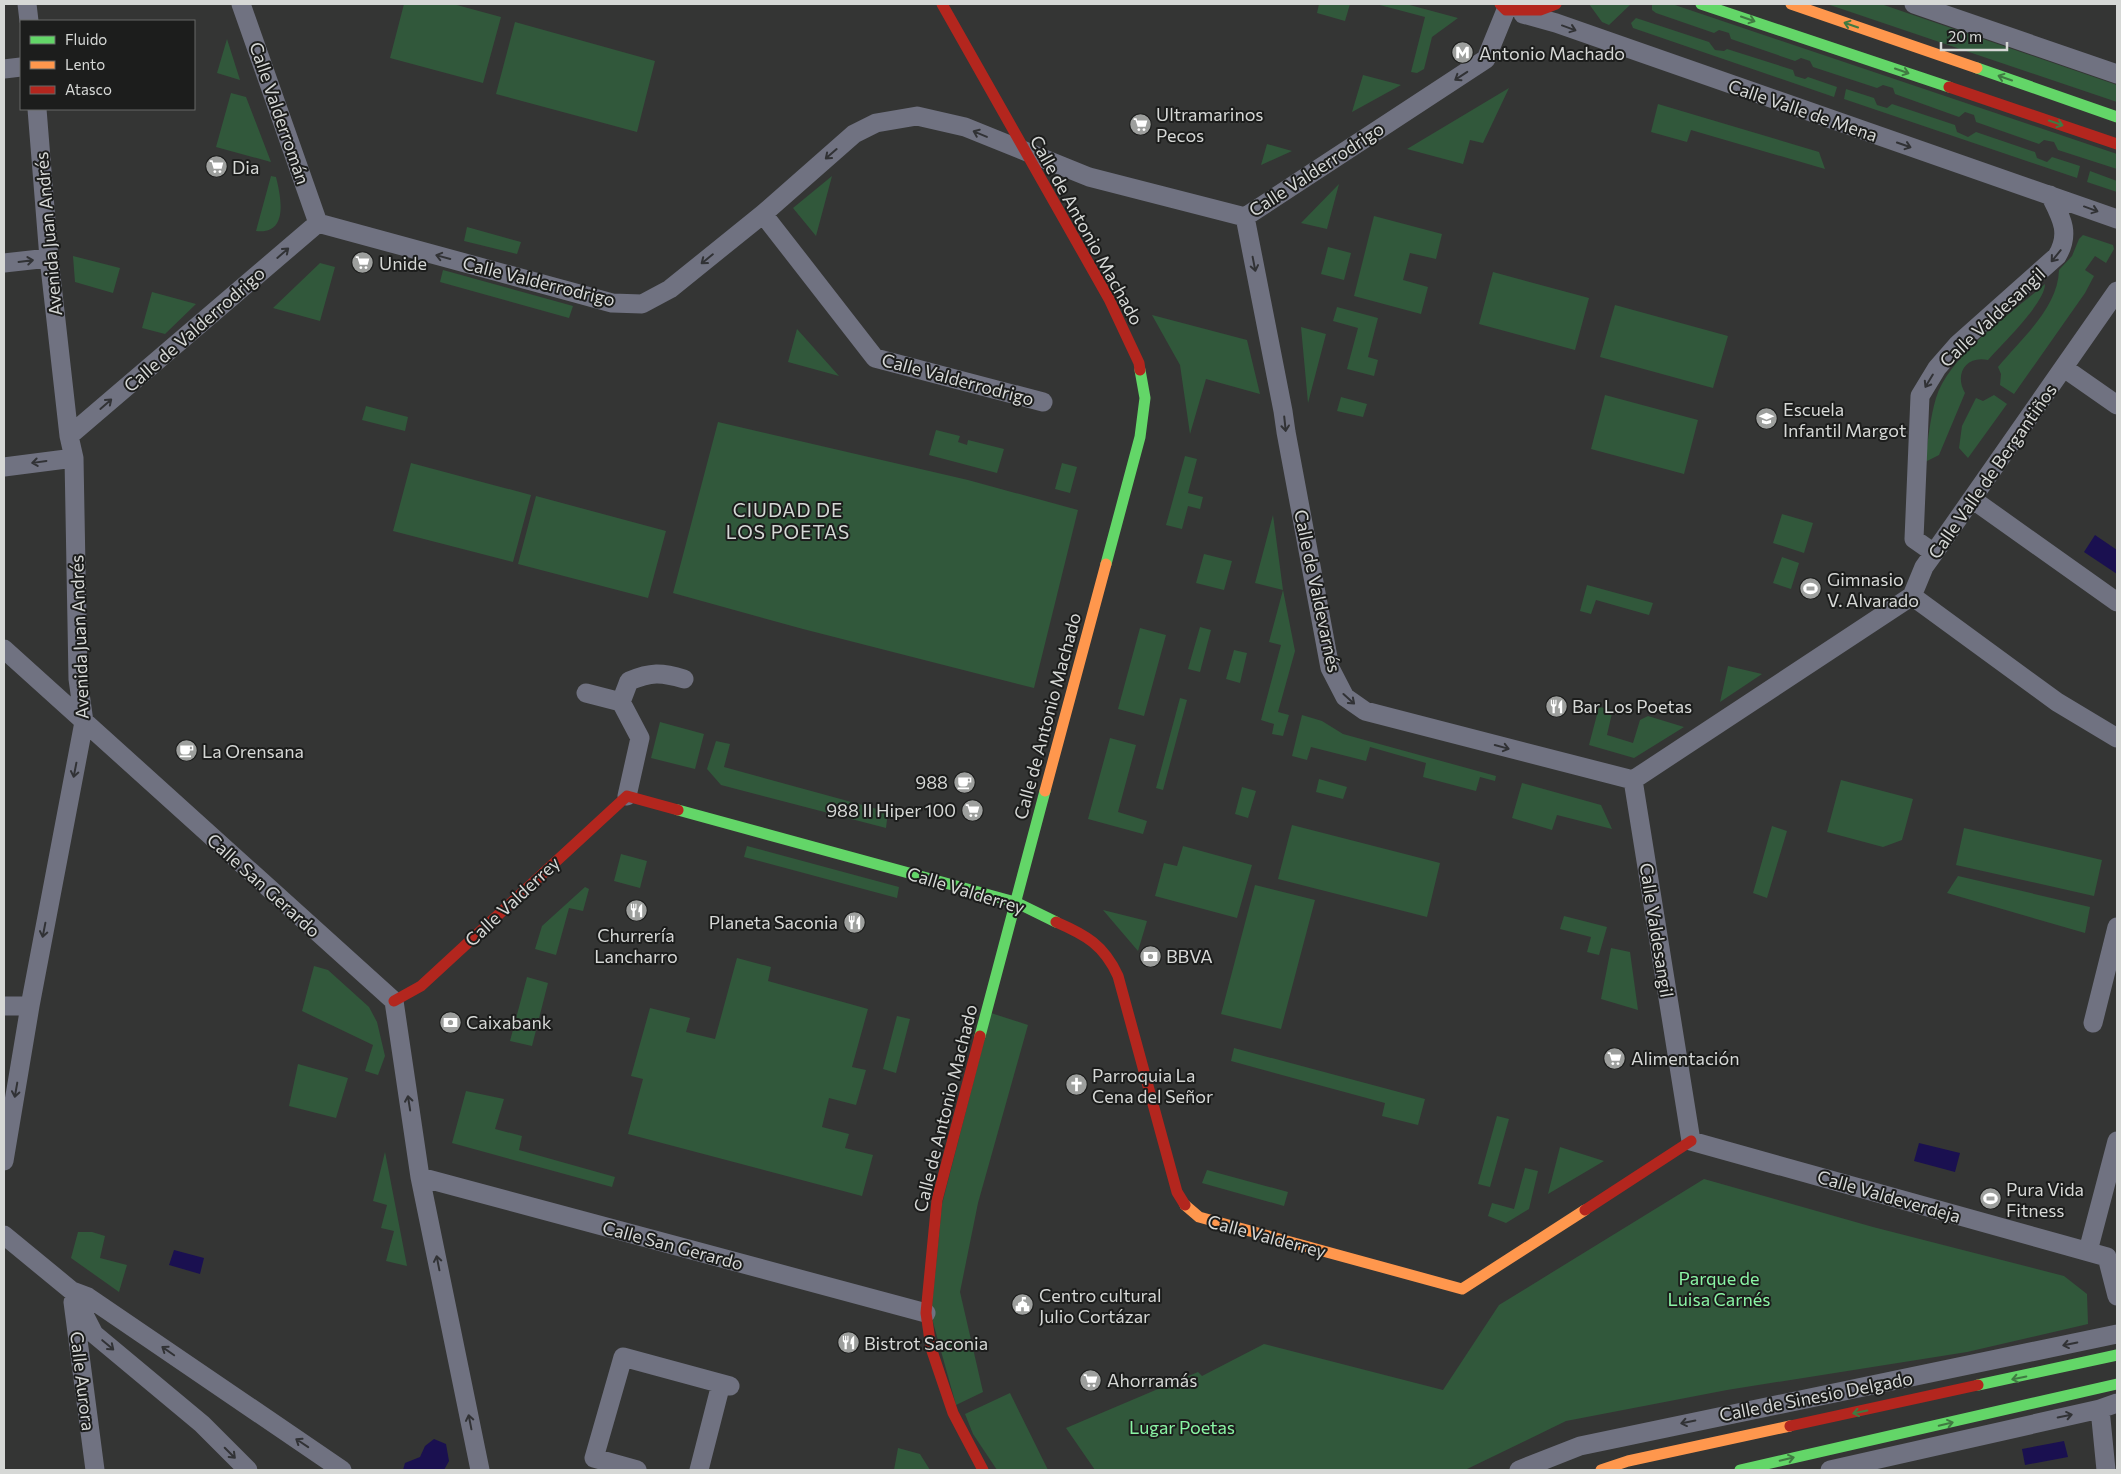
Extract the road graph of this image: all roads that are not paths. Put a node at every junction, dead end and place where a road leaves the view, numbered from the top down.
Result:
1 (27, 4) edge
2 (241, 4) edge
3 (942, 4) edge
4 (1556, 4) edge
5 (1702, 4) edge
6 (1791, 4) edge
7 (1914, 4) edge
8 (1498, 6) edge
9 (29, 20) edge
10 (20, 67) edge
11 (4, 69) edge
12 (2117, 74) edge
13 (37, 110) edge
14 (2117, 117) edge
15 (2117, 144) edge
16 (1025, 153) junction
17 (2050, 195) junction
18 (763, 214) junction
19 (1245, 217) junction
20 (2117, 219) edge
21 (318, 223) junction
22 (49, 258) junction
23 (4, 263) edge
24 (2117, 291) edge
25 (2064, 368) junction
26 (1043, 402) dead end
27 (2117, 405) edge
28 (69, 436) junction
29 (74, 458) junction
30 (4, 467) edge
31 (1972, 499) junction
32 (1934, 553) junction
33 (1912, 596) junction
34 (2117, 602) edge
35 (4, 649) edge
36 (684, 679) dead end
37 (586, 693) dead end
38 (621, 702) junction
39 (84, 722) junction
40 (2117, 738) edge
41 (1633, 780) junction
42 (627, 796) junction
43 (1015, 902) junction
44 (2117, 927) edge
45 (4, 1006) edge
46 (30, 1006) junction
47 (394, 1008) junction
48 (2093, 1023) dead end
49 (1691, 1141) junction
50 (2117, 1141) edge
51 (4, 1161) edge
52 (420, 1177) junction
53 (4, 1235) edge
54 (2088, 1251) junction
55 (2112, 1256) edge
56 (72, 1291) junction
57 (2117, 1296) edge
58 (926, 1313) junction
59 (2117, 1334) edge
60 (2117, 1355) edge
61 (2117, 1384) edge
62 (2109, 1406) edge
63 (477, 1468) edge
64 (94, 1470) edge
65 (248, 1470) edge
66 (342, 1470) edge
67 (637, 1470) edge
68 (698, 1470) edge
69 (983, 1470) edge
70 (1519, 1470) edge
71 (1601, 1470) edge
72 (1740, 1470) edge
73 (1830, 1470) edge
74 (2106, 1470) edge

1 - 9 street
2 - 21 street, Calle Valderromán
3 - 16 street, Calle de Antonio Machado
4 - 8 street
5 -> 15 street
14 -> 6 street
7 - 12 street
8 -> 17 street, Calle Valle de Mena
8 -> 19 street, Calle Valderrodrigo
10 - 11 street
13 - 22 street, Avenida Juan Andrés
16 -> 18 street, Calle Valderrodrigo
16 - 19 street, Calle Valderrodrigo
16 - 43 street, Calle de Antonio Machado
17 -> 20 street, Calle Valle de Mena
17 -> 32 street, Calle Valdesangil
18 -> 21 street, Calle Valderrodrigo
18 - 26 street, Calle Valderrodrigo
19 -> 41 street, Calle de Valdevarnés
28 -> 21 street, Calle de Valderrodrigo
23 -> 22 street
22 - 28 street, Avenida Juan Andrés
24 - 25 street, Calle Valle de Bergantiños
25 - 27 street
25 - 31 street, Calle Valle de Bergantiños
28 - 29 street, Avenida Juan Andrés
29 -> 30 street
29 - 39 street, Avenida Juan Andrés
31 - 32 street, Calle Valle de Bergantiños
31 - 34 street
32 - 33 street, Calle Valle de Bergantiños
33 - 40 street
33 - 41 street
35 - 39 street, Calle San Gerardo
36 - 38 street
37 - 38 street
38 - 42 street
39 -> 46 street, Avenida Juan Andrés
39 - 47 street, Calle San Gerardo
41 - 49 street, Calle Valdesangil
42 - 43 street, Calle Valderrey
42 - 47 street, Calle Valderrey
43 - 49 street, Calle Valderrey
43 - 58 street, Calle de Antonio Machado
44 - 48 street
45 - 46 street
46 -> 51 street, Avenida Juan Andrés
52 -> 47 street
49 - 54 street, Calle Valdeverdeja
50 - 54 street
52 - 58 street, Calle San Gerardo
63 -> 52 street
53 - 56 street
54 - 55 street, Calle Valdeverdeja
55 - 57 street, Calle Valdeverdeja
56 - 64 street, Calle Aurora
56 -> 65 street
66 -> 56 street
58 - 69 street, Calle de Antonio Machado
59 -> 70 street, Calle de Sinesio Delgado
60 -> 71 street, Calle de Sinesio Delgado
72 -> 61 street
73 -> 62 street
62 - 74 street
67 - 68 street

